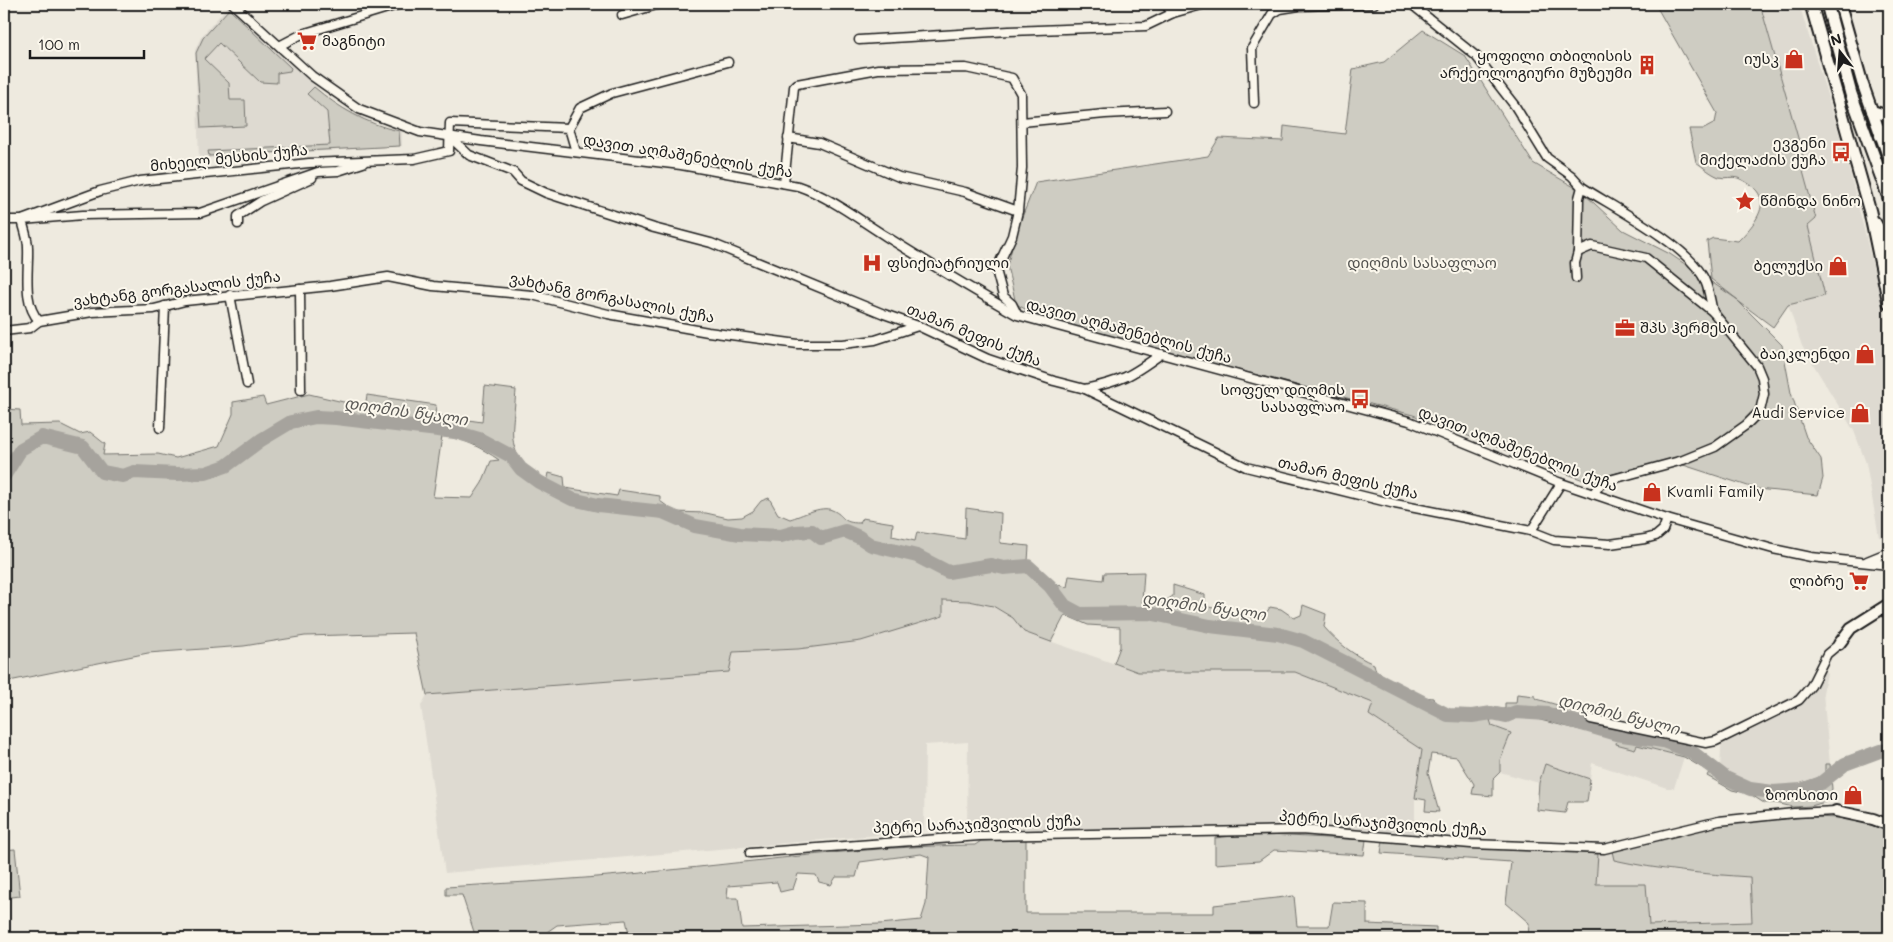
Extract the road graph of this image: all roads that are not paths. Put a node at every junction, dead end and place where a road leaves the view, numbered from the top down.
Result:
1 (233, 4) edge
2 (401, 4) edge
3 (660, 4) edge
4 (1165, 4) edge
5 (1205, 4) edge
6 (1374, 4) edge
7 (1412, 4) edge
8 (1426, 4) edge
9 (1811, 4) edge
10 (1827, 4) edge
11 (1840, 4) edge
12 (1420, 12) junction
13 (1173, 13) junction
14 (622, 15) dead end
15 (859, 40) dead end
16 (281, 45) junction
17 (728, 62) dead end
18 (1254, 103) dead end
19 (1166, 111) dead end
20 (1872, 111) junction
21 (1889, 116) edge
22 (1022, 122) junction
23 (1889, 125) edge
24 (569, 128) junction
25 (1880, 136) junction
26 (450, 137) junction
27 (788, 138) junction
28 (576, 152) junction
29 (1889, 159) edge
30 (372, 160) junction
31 (338, 170) junction
32 (784, 183) junction
33 (1582, 187) junction
34 (1889, 198) edge
35 (1018, 211) junction
36 (1870, 212) junction
37 (4, 220) edge
38 (22, 220) junction
39 (238, 224) dead end
40 (1889, 235) edge
41 (1889, 246) edge
42 (1578, 252) junction
43 (1576, 278) dead end
44 (300, 289) junction
45 (230, 295) junction
46 (1889, 303) edge
47 (165, 306) junction
48 (1713, 312) junction
49 (1017, 315) junction
50 (39, 320) junction
51 (918, 326) junction
52 (4, 331) edge
53 (1161, 354) junction
54 (247, 384) dead end
55 (1085, 389) junction
56 (301, 390) dead end
57 (160, 428) dead end
58 (1561, 483) junction
59 (1593, 494) junction
60 (1667, 519) junction
61 (1531, 531) junction
62 (1889, 552) edge
63 (1860, 563) junction
64 (1889, 565) edge
65 (1889, 604) edge
66 (1839, 644) joint
67 (1591, 719) dead end
68 (1836, 811) joint
69 (1889, 825) edge
70 (750, 853) dead end

1 - 16 street, დავით აღმაშენებლის ქუჩა
2 - 16 street
3 - 14 street
4 - 13 street
5 - 13 street
6 - 18 street
7 - 12 street
8 - 12 street
9 - 36 highway
10 - 34 highway
11 - 20 main road
12 - 33 street
13 - 15 street
16 - 26 street, დავით აღმაშენებლის ქუჩა
17 - 24 street
19 - 22 street
20 - 21 main road
20 - 25 main road
22 - 27 street
22 - 35 street
23 - 25 main road
24 - 26 street
24 - 28 street
25 - 29 main road
26 - 28 street, დავით აღმაშენებლის ქუჩა
26 - 30 street, მიხეილ მესხის ქუჩა
26 - 51 street, თამარ მეფის ქუჩა
27 - 32 street
27 - 35 street
28 - 32 street, დავით აღმაშენებლის ქუჩა
30 - 31 street
30 - 38 street, მიხეილ მესხის ქუჩა
31 - 38 street
31 - 39 street
32 - 49 street, დავით აღმაშენებლის ქუჩა
33 - 42 street
33 - 48 street
35 - 49 street
36 - 40 main road
36 - 41 main road
36 - 46 highway
37 - 38 street, მიხეილ მესხის ქუჩა
38 - 50 street
42 - 43 street
42 - 48 street
44 - 45 street, ვახტანგ გორგასალის ქუჩა
44 - 51 street, ვახტანგ გორგასალის ქუჩა
44 - 56 street
45 - 47 street, ვახტანგ გორგასალის ქუჩა
45 - 54 street
47 - 50 street, ვახტანგ გორგასალის ქუჩა
47 - 57 street
48 - 59 street
49 - 53 street, დავით აღმაშენებლის ქუჩა
50 - 52 street, ვახტანგ გორგასალის ქუჩა
51 - 55 street, თამარ მეფის ქუჩა
53 - 55 street
53 - 58 street, დავით აღმაშენებლის ქუჩა
55 - 61 street, თამარ მეფის ქუჩა
58 - 59 street, დავით აღმაშენებლის ქუჩა
58 - 61 street
59 - 60 street, დავით აღმაშენებლის ქუჩა
60 - 61 street, თამარ მეფის ქუჩა
60 - 63 street, დავით აღმაშენებლის ქუჩა
62 - 63 street, დავით აღმაშენებლის ქუჩა
63 - 64 street, დავით აღმაშენებლის ქუჩა
65 - 66 main road
66 - 67 street
68 - 69 main road, პეტრე სარაჯიშვილის ქუჩა
68 - 70 street, პეტრე სარაჯიშვილის ქუჩა

